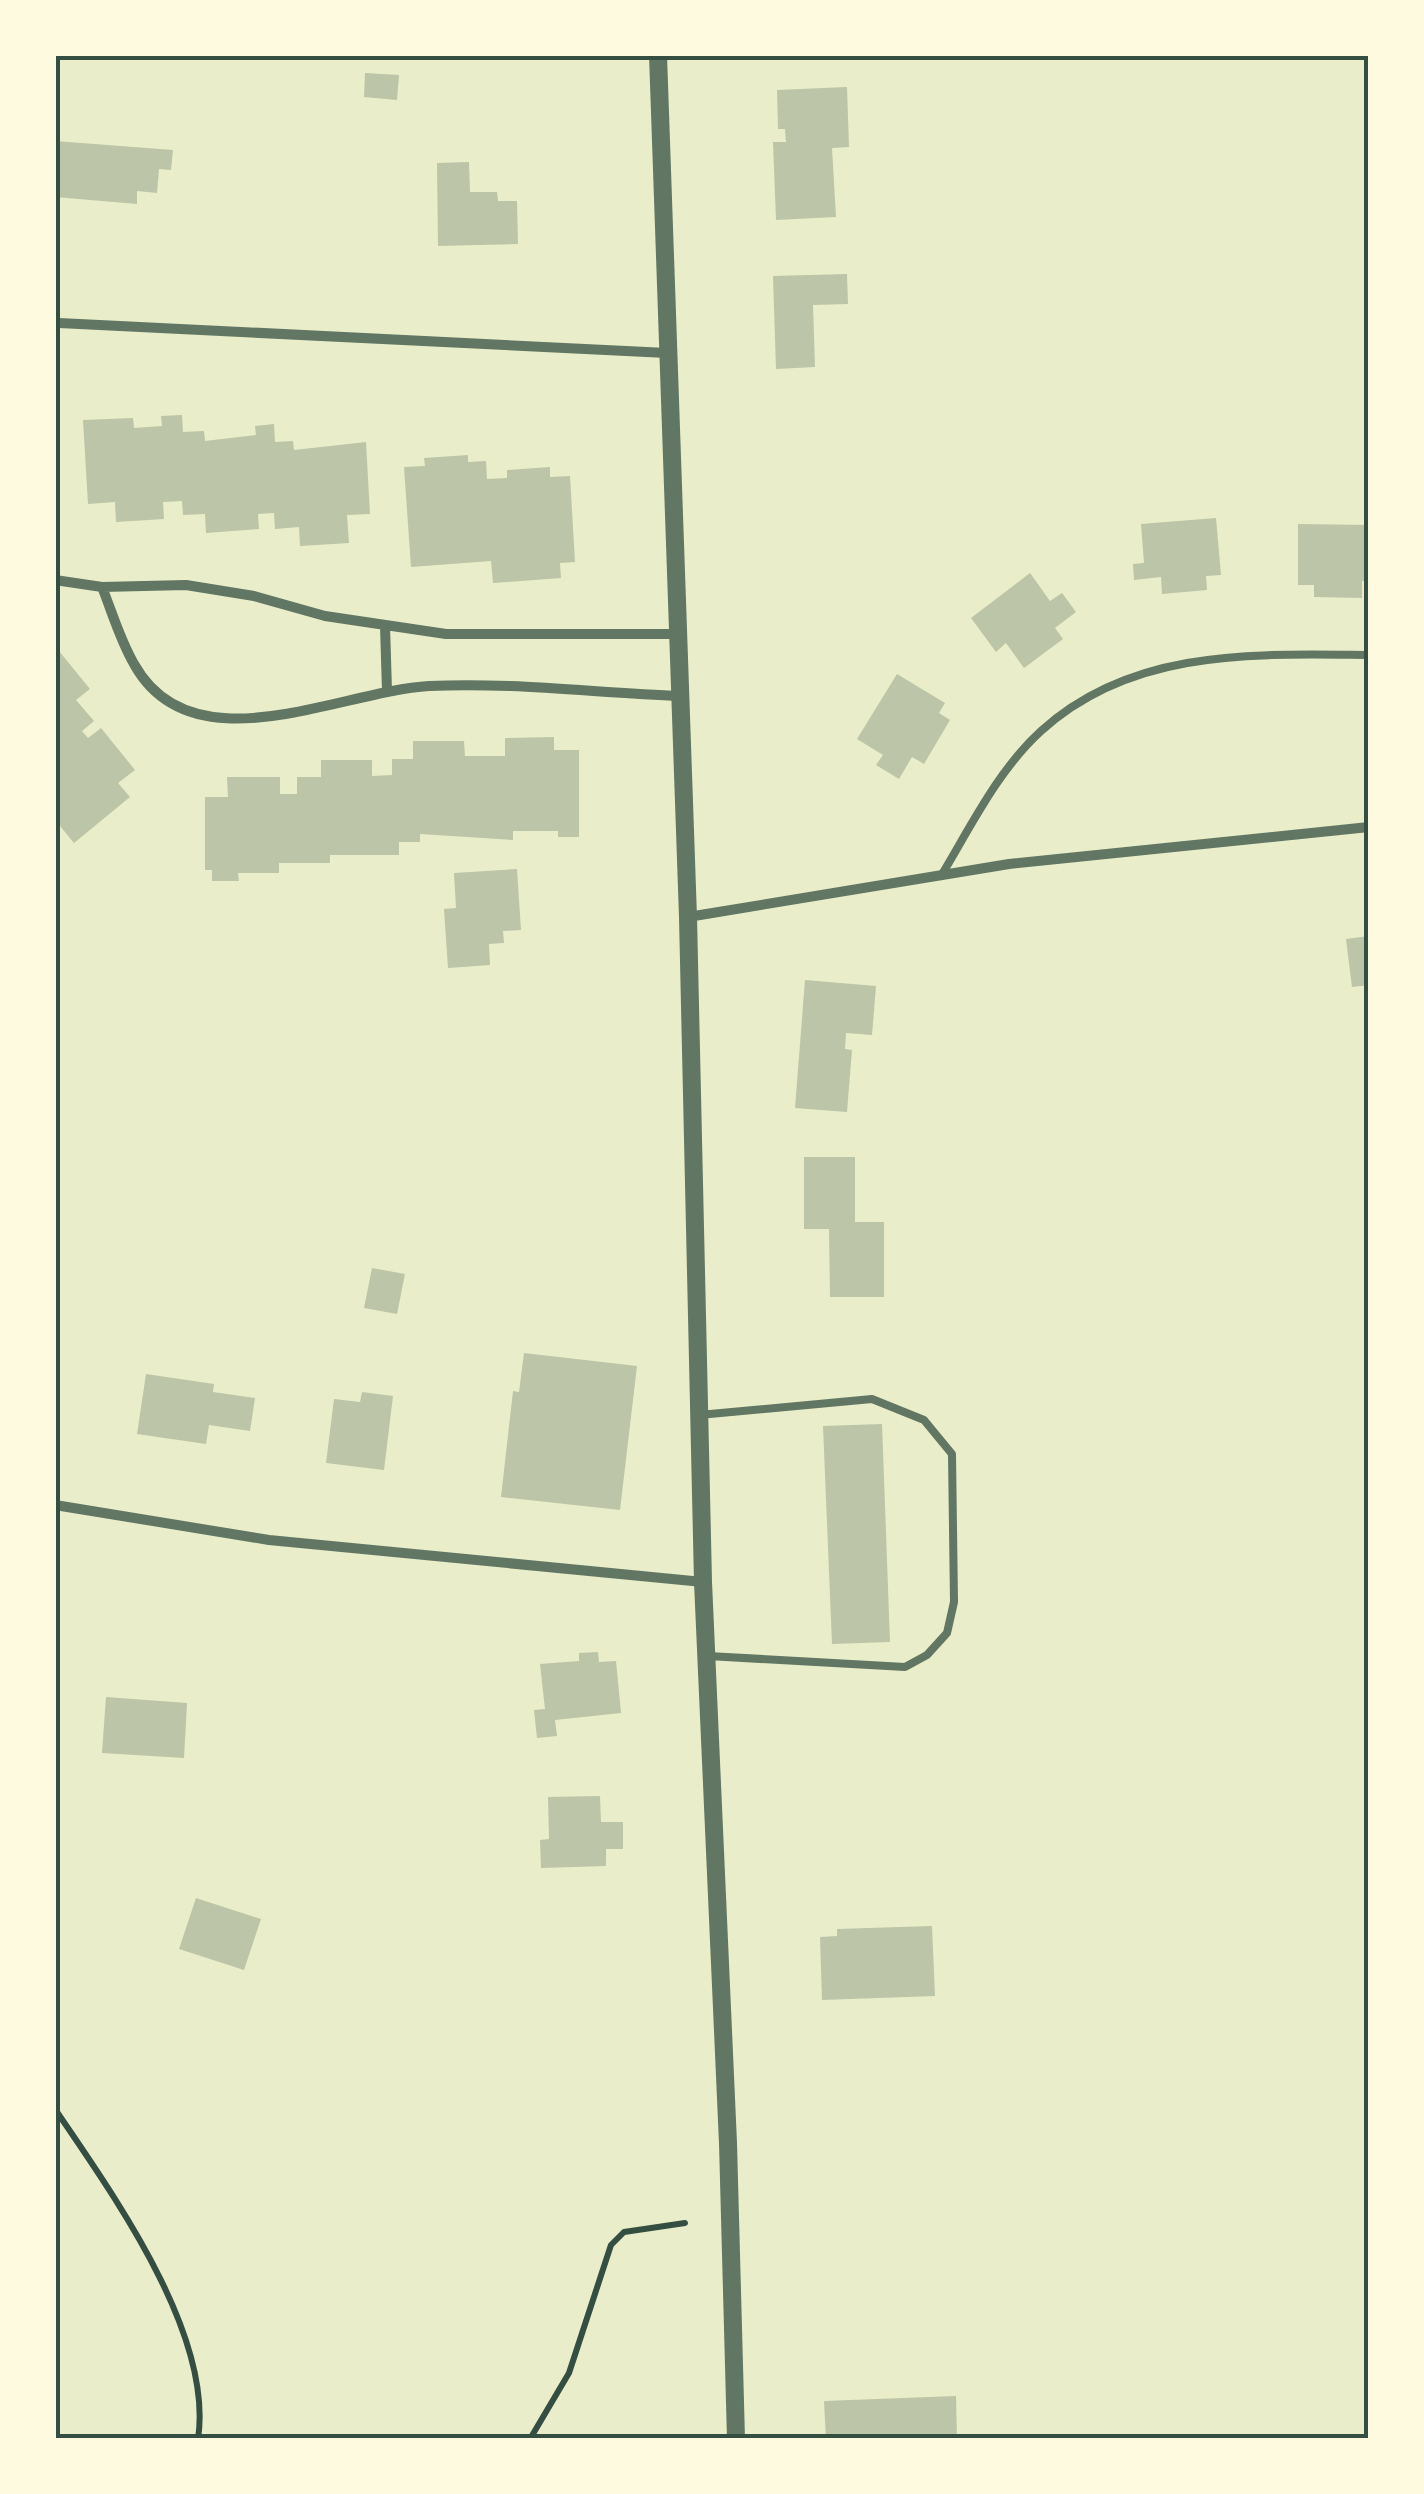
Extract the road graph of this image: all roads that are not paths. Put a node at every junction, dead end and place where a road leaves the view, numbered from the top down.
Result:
1 (658, 55) edge
2 (60, 323) dead end
3 (667, 352) junction
4 (55, 580) edge
5 (102, 586) junction
6 (385, 626) junction
7 (677, 634) junction
8 (1369, 655) edge
9 (387, 691) junction
10 (680, 696) junction
11 (1369, 827) edge
12 (941, 876) junction
13 (688, 917) junction
14 (698, 1415) junction
15 (55, 1505) edge
16 (703, 1582) junction
17 (707, 1656) junction
18 (736, 2439) edge

1 - 3 street
2 - 3 street
3 - 7 street
4 - 5 street
5 - 6 street
5 - 9 street
6 - 7 street
6 - 9 street
7 - 10 street
8 - 12 lane
9 - 10 street
10 - 13 street
11 - 12 street
12 - 13 street
13 - 14 street
14 - 16 street
14 - 17 lane
15 - 16 street
16 - 17 street
17 - 18 street

